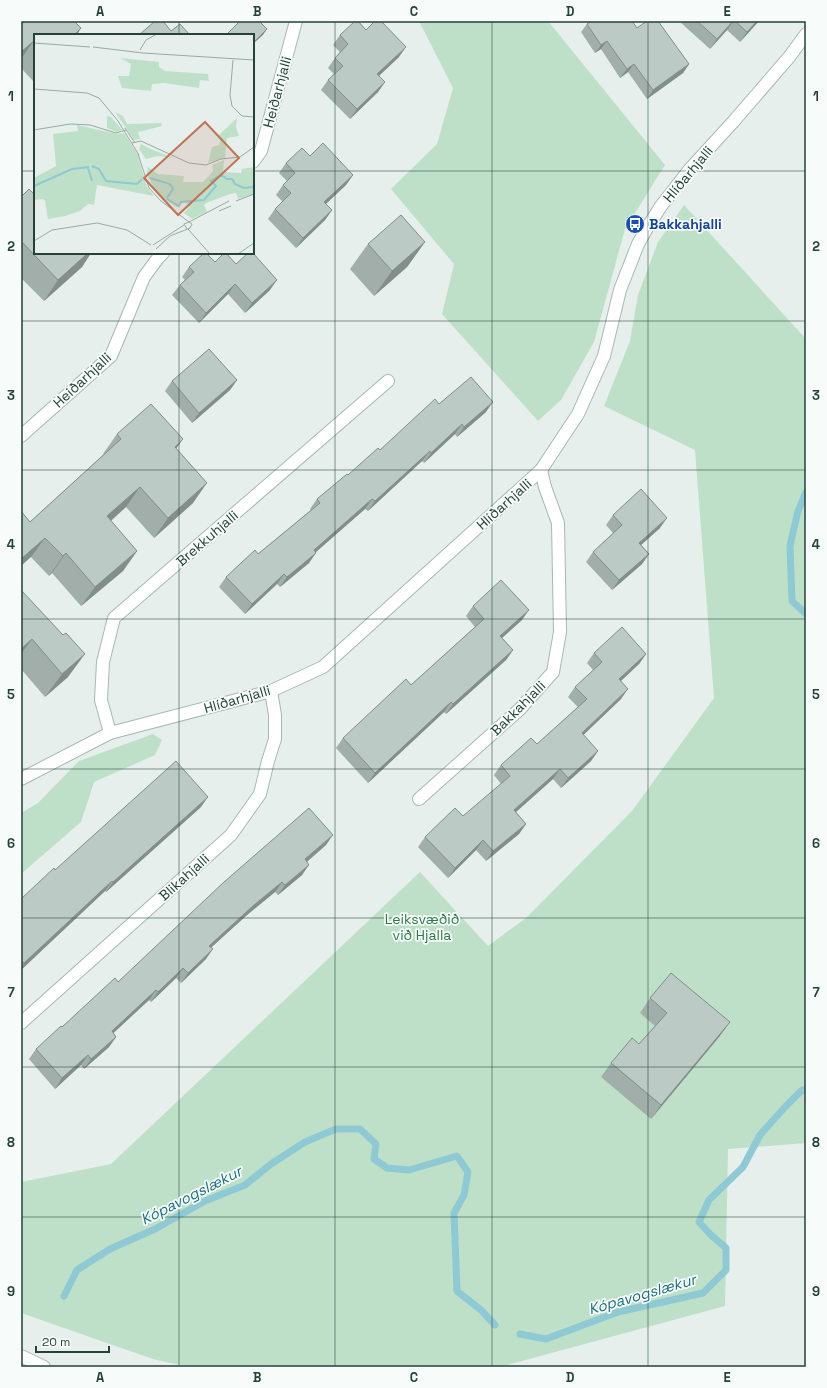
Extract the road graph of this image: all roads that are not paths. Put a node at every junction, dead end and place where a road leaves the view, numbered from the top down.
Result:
1 (296, 21) edge
2 (806, 34) edge
3 (254, 161) edge
4 (162, 254) edge
5 (388, 381) dead end
6 (21, 436) edge
7 (541, 470) junction
8 (271, 691) junction
9 (110, 734) junction
10 (21, 779) edge
11 (419, 799) dead end
12 (21, 1023) edge
13 (21, 1356) edge
14 (44, 1367) edge

1 - 3 street, Heiðarhjalli
2 - 7 street, Hlíðarhjalli
4 - 6 street, Heiðarhjalli
5 - 9 street, Brekkuhjalli
7 - 8 street, Hlíðarhjalli
7 - 11 street, Bakkahjalli
8 - 9 street, Hlíðarhjalli
8 - 12 street, Blikahjalli
9 - 10 street, Hlíðarhjalli
13 - 14 street

